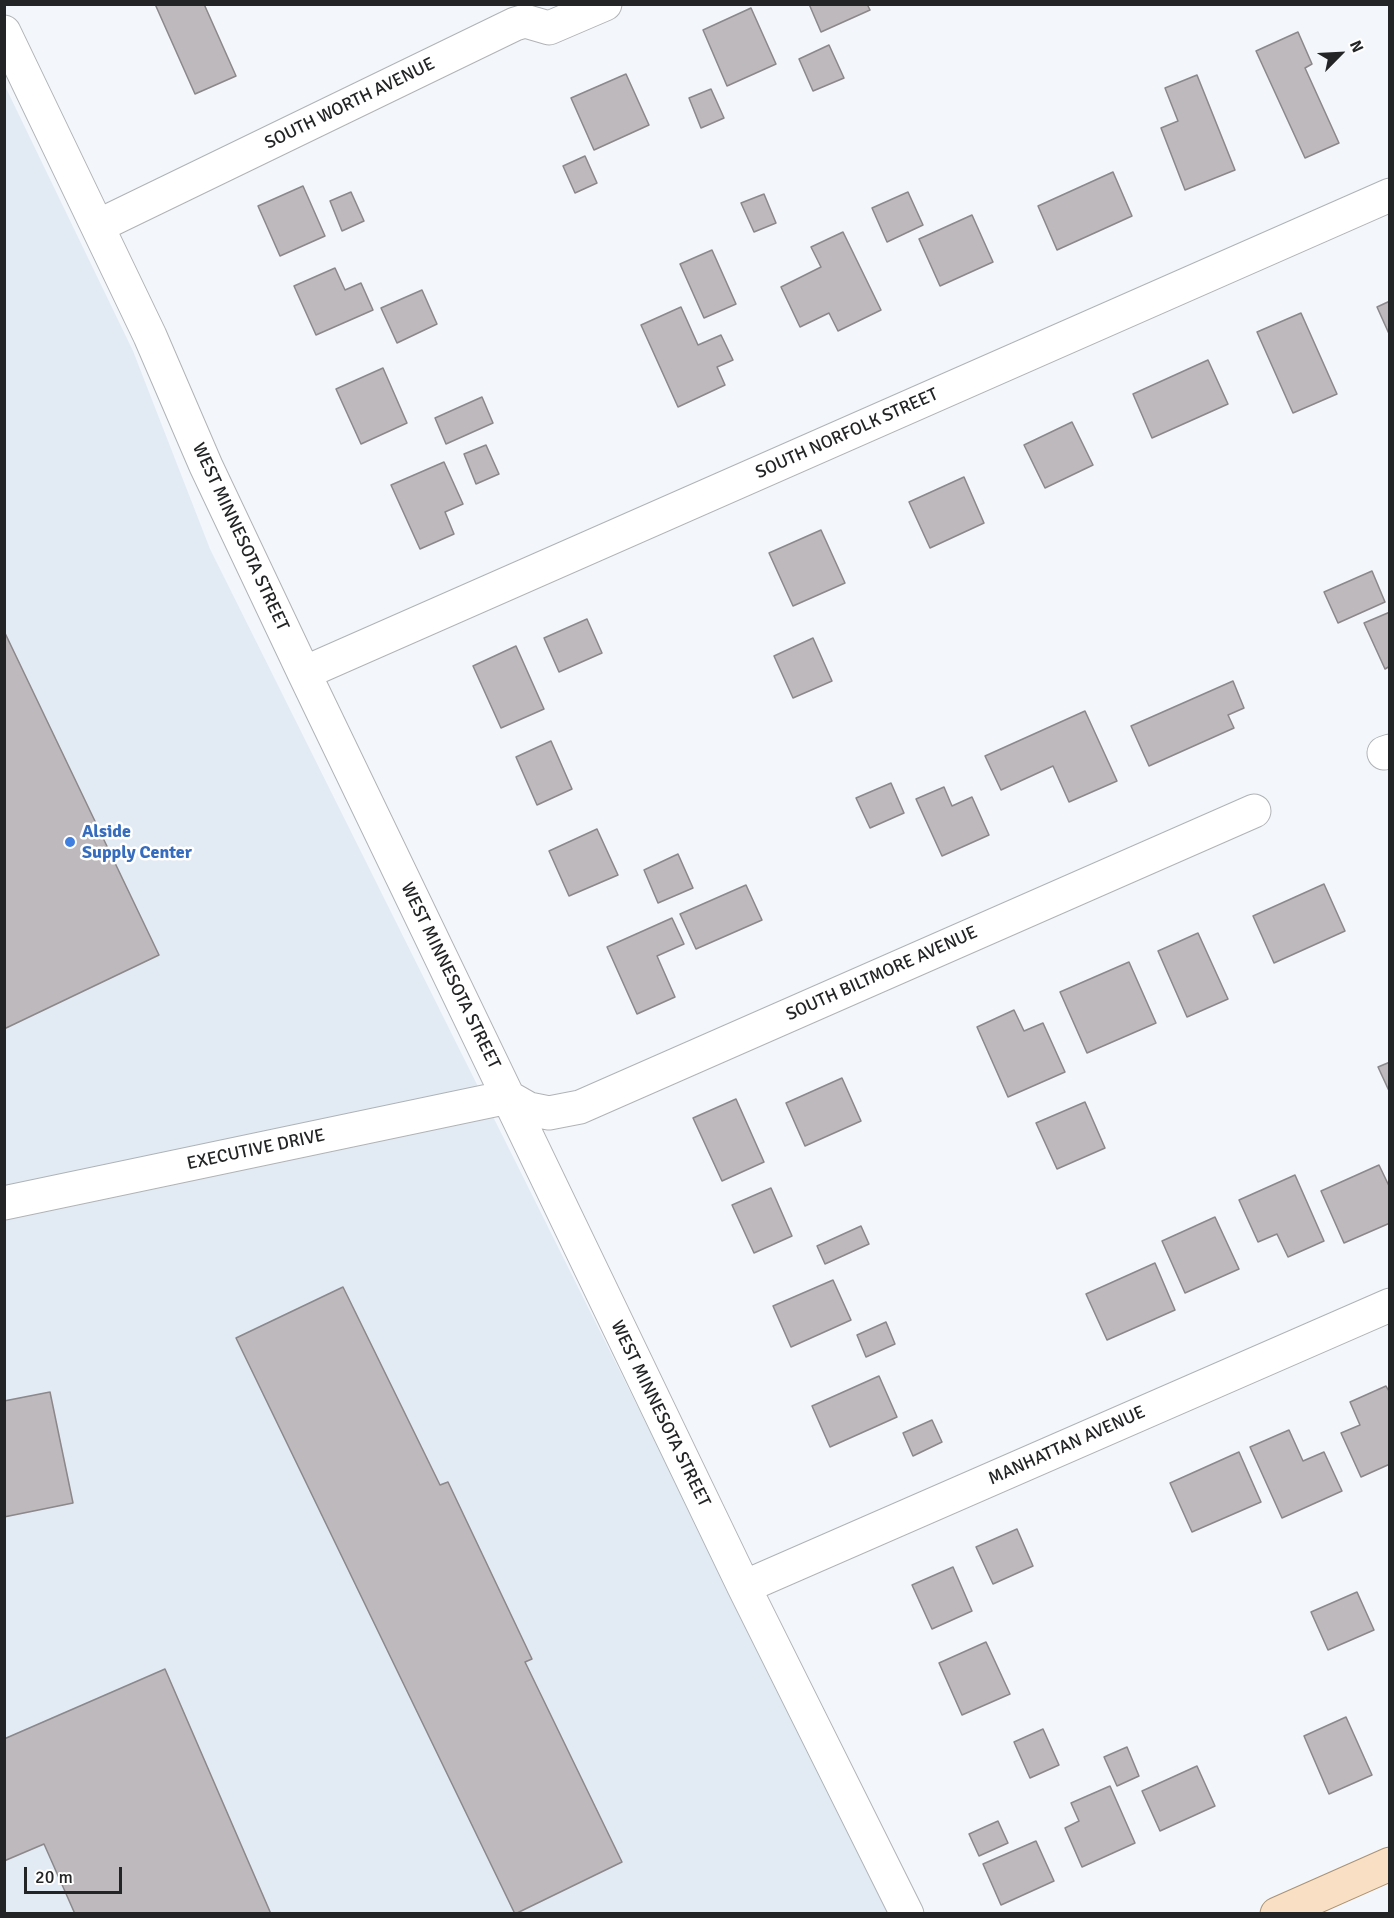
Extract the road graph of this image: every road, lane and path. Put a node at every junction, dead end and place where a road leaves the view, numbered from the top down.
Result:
1 (605, 4) edge
2 (4, 32) edge
3 (1389, 195) edge
4 (98, 226) junction
5 (304, 673) junction
6 (1254, 811) dead end
7 (508, 1097) junction
8 (4, 1203) edge
9 (1389, 1305) edge
10 (744, 1587) junction
11 (1389, 1864) edge
12 (907, 1914) edge
13 (1277, 1914) edge

1 - 4 street, SOUTH WORTH AVENUE
2 - 4 street, WEST MINNESOTA STREET
3 - 5 street, SOUTH NORFOLK STREET
4 - 5 street, WEST MINNESOTA STREET
5 - 7 street, WEST MINNESOTA STREET
6 - 7 street, SOUTH BILTMORE AVENUE
7 - 8 street, EXECUTIVE DRIVE
7 - 10 street, WEST MINNESOTA STREET
9 - 10 street, MANHATTAN AVENUE
10 - 12 street, WEST MINNESOTA STREET
11 - 13 main road

